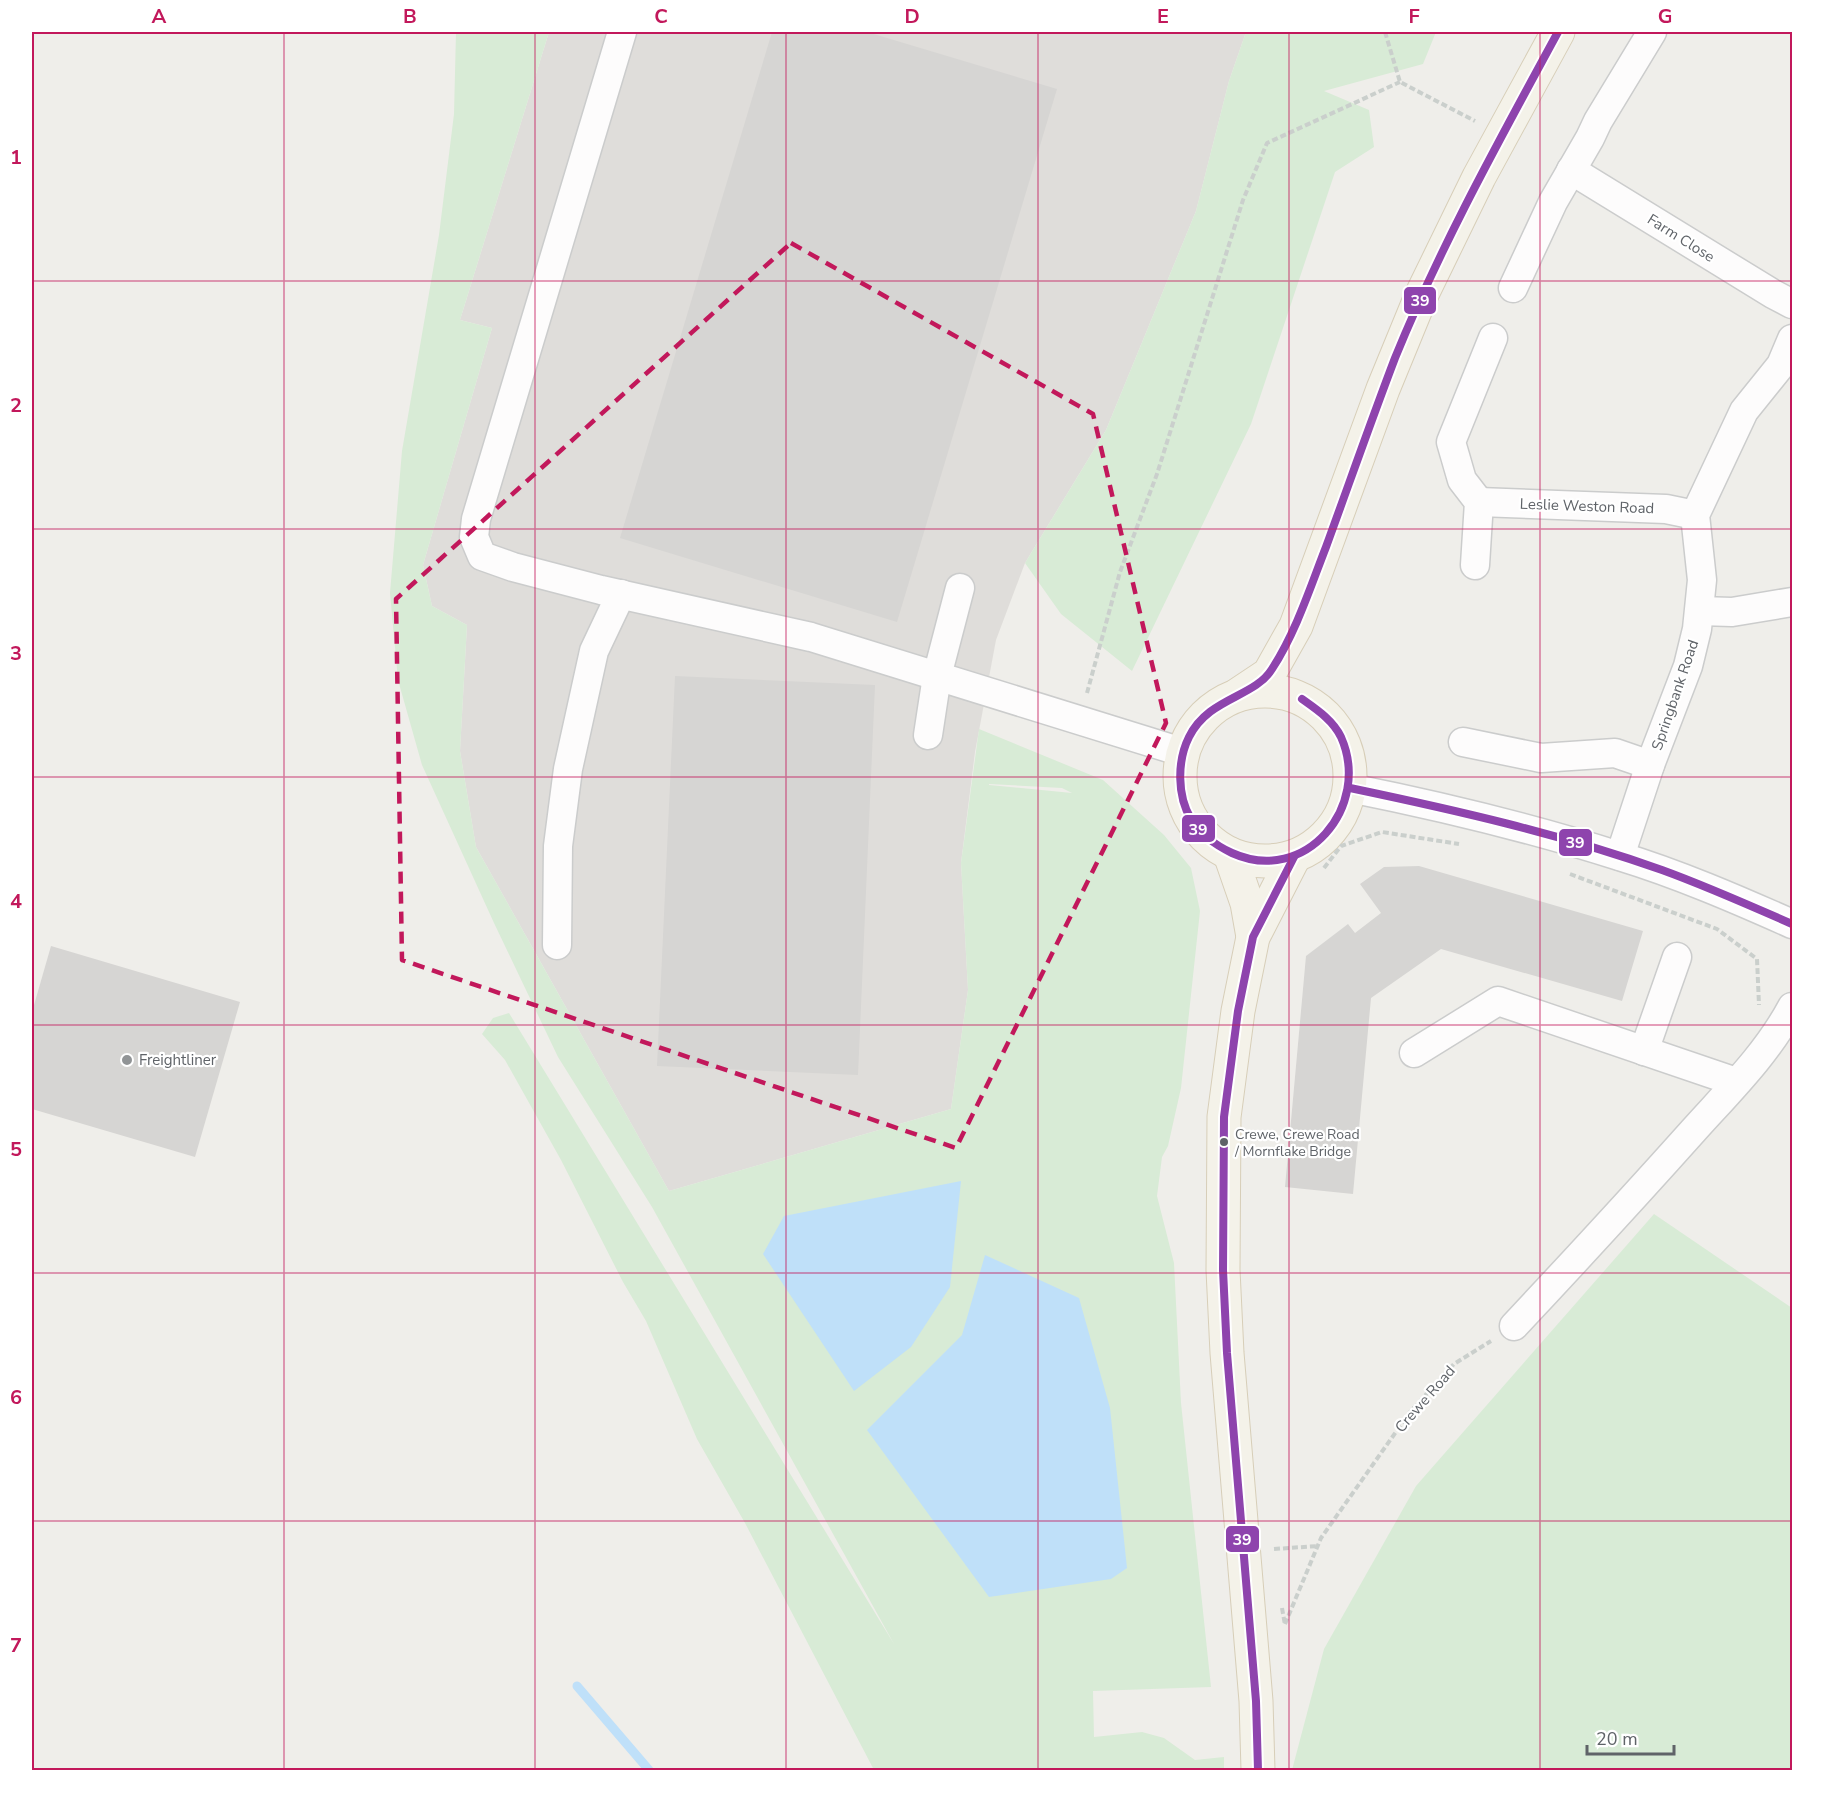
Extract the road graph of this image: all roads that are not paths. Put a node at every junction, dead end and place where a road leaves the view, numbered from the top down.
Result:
1 (621, 32) edge
2 (1558, 32) edge
3 (1653, 32) edge
4 (1571, 170) junction
5 (1513, 288) dead end
6 (1792, 304) edge
7 (1493, 338) dead end
8 (1792, 339) edge
9 (1470, 491) junction
10 (1695, 515) junction
11 (1475, 565) dead end
12 (960, 588) dead end
13 (621, 594) junction
14 (1792, 602) edge
15 (1700, 612) junction
16 (1296, 626) junction
17 (937, 676) junction
18 (1239, 694) junction
19 (1302, 699) junction
20 (928, 735) dead end
21 (1463, 742) dead end
22 (1182, 752) junction
23 (1650, 765) junction
24 (1350, 788) junction
25 (1230, 854) junction
26 (1620, 856) junction
27 (1308, 864) junction
28 (1792, 924) edge
29 (1253, 937) junction
30 (557, 945) dead end
31 (1677, 957) dead end
32 (1792, 1007) edge
33 (1644, 1051) junction
34 (1414, 1053) dead end
35 (1736, 1082) junction
36 (1514, 1326) road end
37 (1258, 1770) edge

1 - 13 street
2 - 16 main road
3 - 4 street
4 - 5 street
4 - 6 street, Farm Close
7 - 9 street
8 - 10 street
9 - 10 street, Leslie Weston Road
9 - 11 street
10 - 15 street, Springbank Road
12 - 17 street
13 - 17 street
13 - 30 street
14 - 15 street
15 - 23 street, Springbank Road
16 - 18 main road
16 - 19 main road
17 - 20 street
17 - 22 street
18 - 19 main road
18 - 22 main road
19 - 24 main road
21 - 23 street
22 - 25 main road
23 - 26 street, Springbank Road
24 - 26 street
24 - 27 main road
25 - 27 main road
25 - 29 main road
26 - 28 street
27 - 29 main road
29 - 37 main road
31 - 33 street
32 - 35 street
33 - 34 street
33 - 35 street
35 - 36 street

